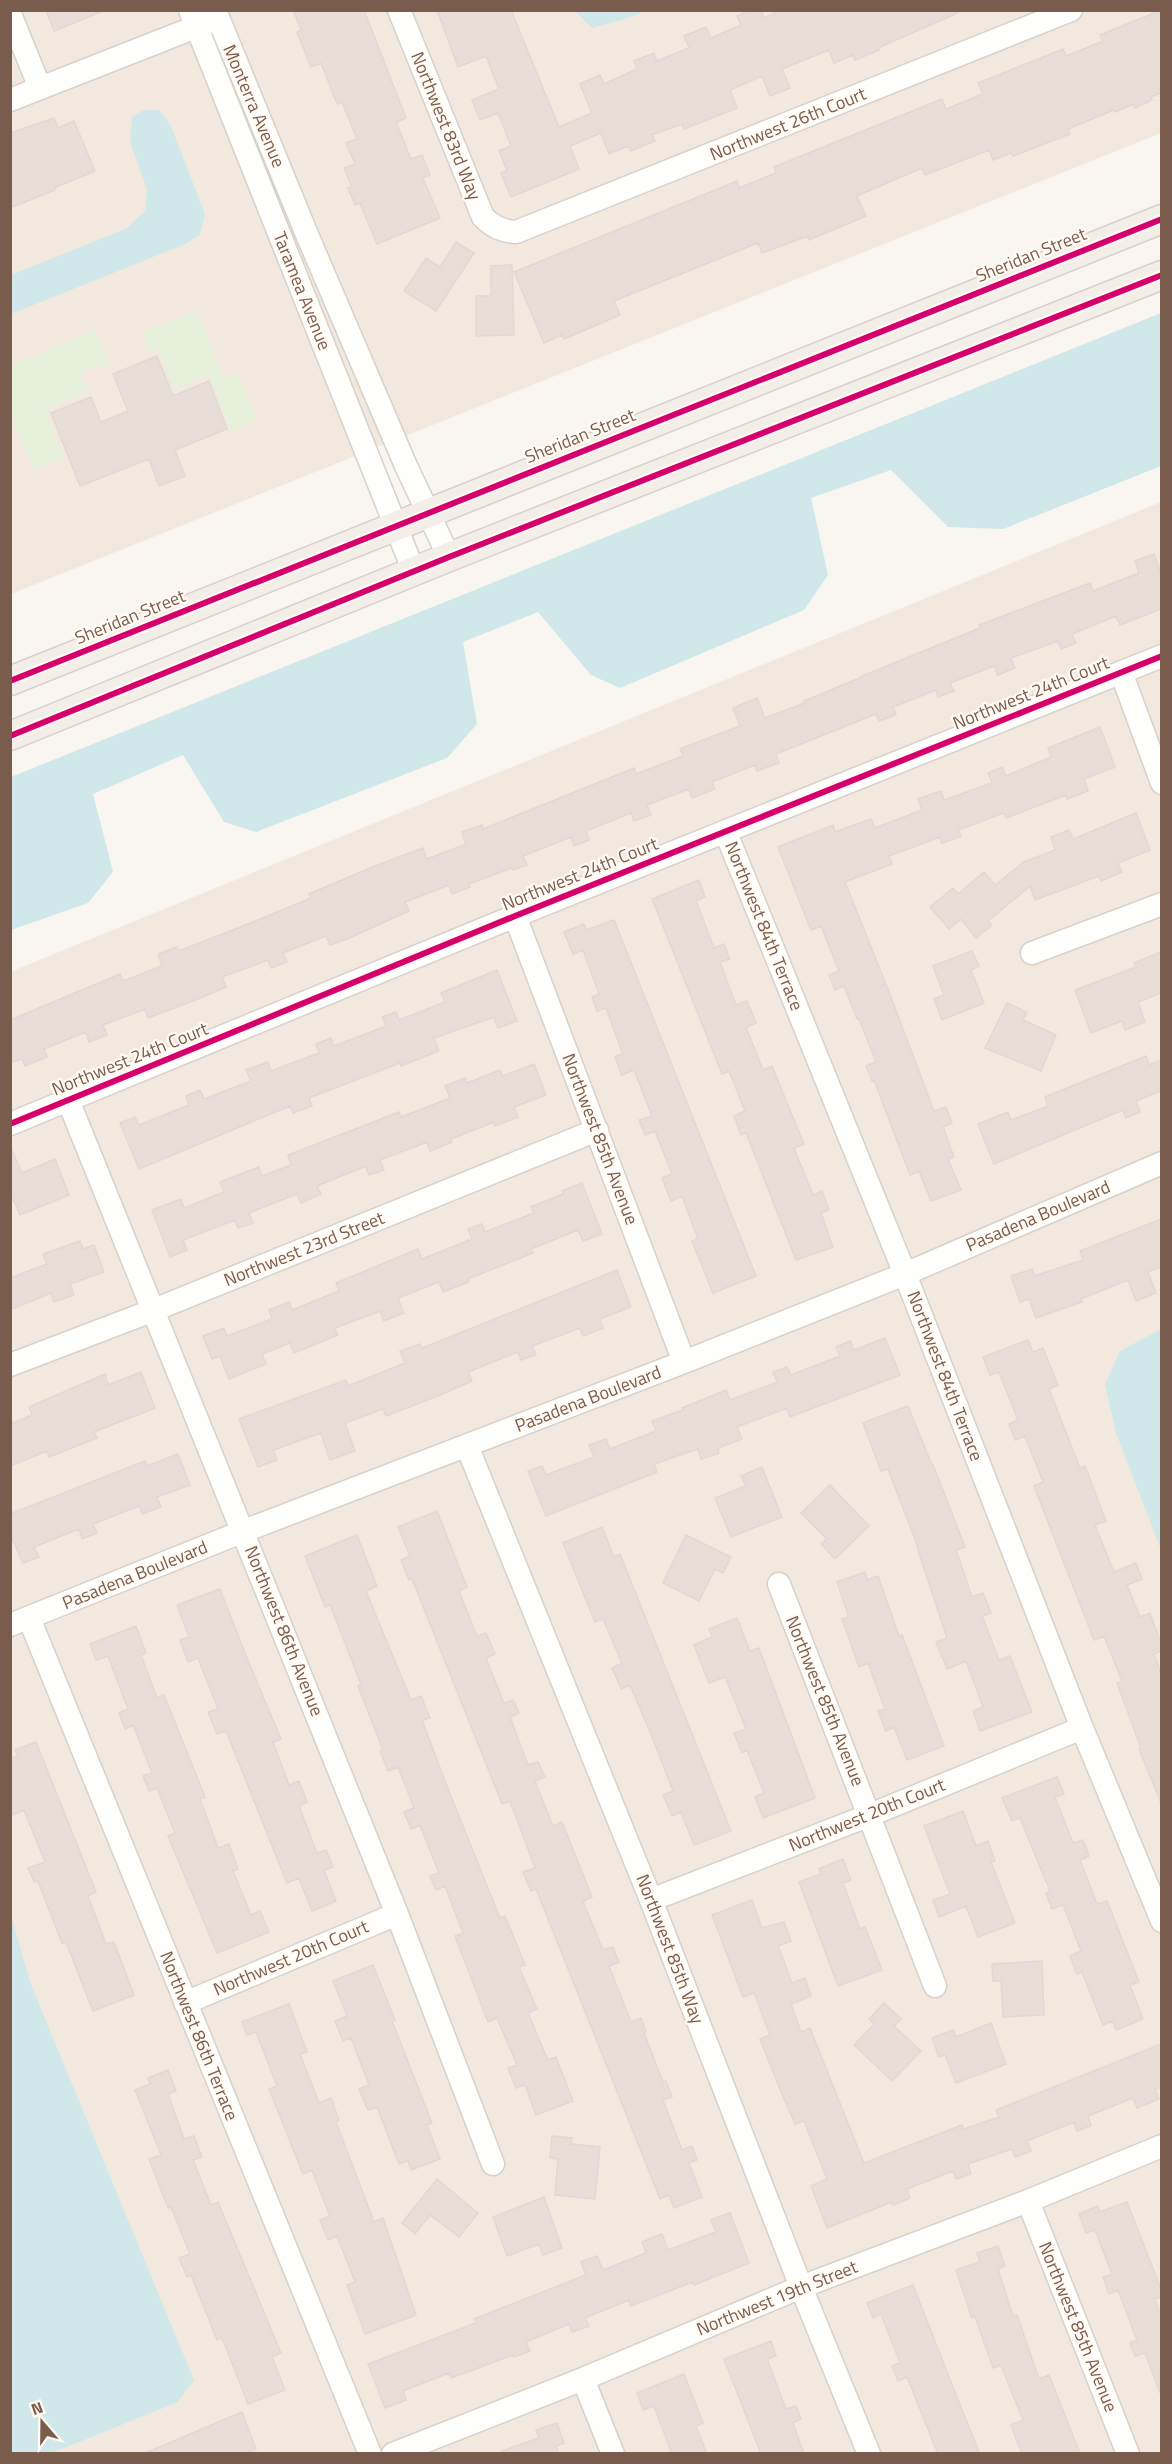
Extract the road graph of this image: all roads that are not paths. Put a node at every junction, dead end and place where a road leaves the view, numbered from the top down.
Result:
1 (399, 10) edge
2 (1071, 10) edge
3 (10, 14) edge
4 (205, 16) edge
5 (40, 88) junction
6 (10, 100) edge
7 (291, 195) joint
8 (1161, 219) edge
9 (504, 231) joint
10 (1161, 275) edge
11 (429, 513) junction
12 (396, 527) junction
13 (449, 557) junction
14 (414, 572) junction
15 (1161, 656) edge
16 (1121, 672) junction
17 (10, 681) edge
18 (10, 736) edge
19 (1161, 783) edge
20 (726, 833) junction
21 (1161, 904) edge
22 (515, 916) junction
23 (1032, 953) dead end
24 (68, 1100) junction
25 (10, 1124) edge
26 (597, 1130) junction
27 (1161, 1163) edge
28 (905, 1274) junction
29 (154, 1310) junction
30 (684, 1362) junction
31 (10, 1365) edge
32 (467, 1446) junction
33 (244, 1531) junction
34 (779, 1584) dead end
35 (20, 1622) edge
36 (1082, 1728) junction
37 (870, 1815) junction
38 (651, 1900) junction
39 (397, 1914) junction
40 (1161, 1921) edge
41 (934, 1986) dead end
42 (185, 2003) junction
43 (1161, 2146) edge
44 (493, 2164) dead end
45 (1028, 2201) junction
46 (801, 2287) junction
47 (583, 2379) junction
48 (370, 2454) edge
49 (393, 2454) edge
50 (613, 2454) edge
51 (869, 2454) edge
52 (1128, 2454) edge

1 - 9 street, Northwest 83rd Way
2 - 9 street, Northwest 26th Court
3 - 5 street
4 - 5 street
4 - 7 street, Monterra Avenue
4 - 12 street, Taramea Avenue
5 - 6 street
7 - 11 street, Taramea Avenue
8 - 11 main road, Sheridan Street
10 - 13 main road
11 - 12 main road, Sheridan Street
11 - 13 street, Taramea Avenue
12 - 14 street, Taramea Avenue
12 - 17 main road, Sheridan Street
13 - 14 main road
14 - 18 main road
15 - 16 street, Northwest 24th Court
16 - 19 street
16 - 20 street, Northwest 24th Court
20 - 22 street, Northwest 24th Court
20 - 28 street, Northwest 84th Terrace
21 - 23 street
22 - 24 street, Northwest 24th Court
22 - 26 street, Northwest 85th Avenue
24 - 25 street, Northwest 24th Court
24 - 29 street, Northwest 86th Avenue
26 - 29 street, Northwest 23rd Street
26 - 30 street, Northwest 85th Avenue
27 - 28 street, Pasadena Boulevard
28 - 30 street, Pasadena Boulevard
28 - 36 street, Northwest 84th Terrace
29 - 31 street, Northwest 23rd Street
29 - 33 street, Northwest 86th Avenue
30 - 32 street, Pasadena Boulevard
32 - 33 street, Pasadena Boulevard
32 - 38 street, Northwest 85th Way
33 - 35 street, Pasadena Boulevard
33 - 39 street, Northwest 86th Avenue
34 - 37 street, Northwest 85th Avenue
35 - 42 street, Northwest 86th Terrace
36 - 37 street, Northwest 20th Court
36 - 40 street, Northwest 84th Terrace
37 - 38 street, Northwest 20th Court
37 - 41 street, Northwest 85th Avenue
38 - 46 street, Northwest 85th Way
39 - 42 street, Northwest 20th Court
39 - 44 street, Northwest 86th Avenue
42 - 48 street, Northwest 86th Terrace
43 - 45 street, Northwest 19th Street
45 - 46 street, Northwest 19th Street
45 - 52 street, Northwest 85th Avenue
46 - 47 street, Northwest 19th Street
46 - 51 street, Northwest 85th Way
47 - 49 street, Northwest 19th Street
47 - 50 street

